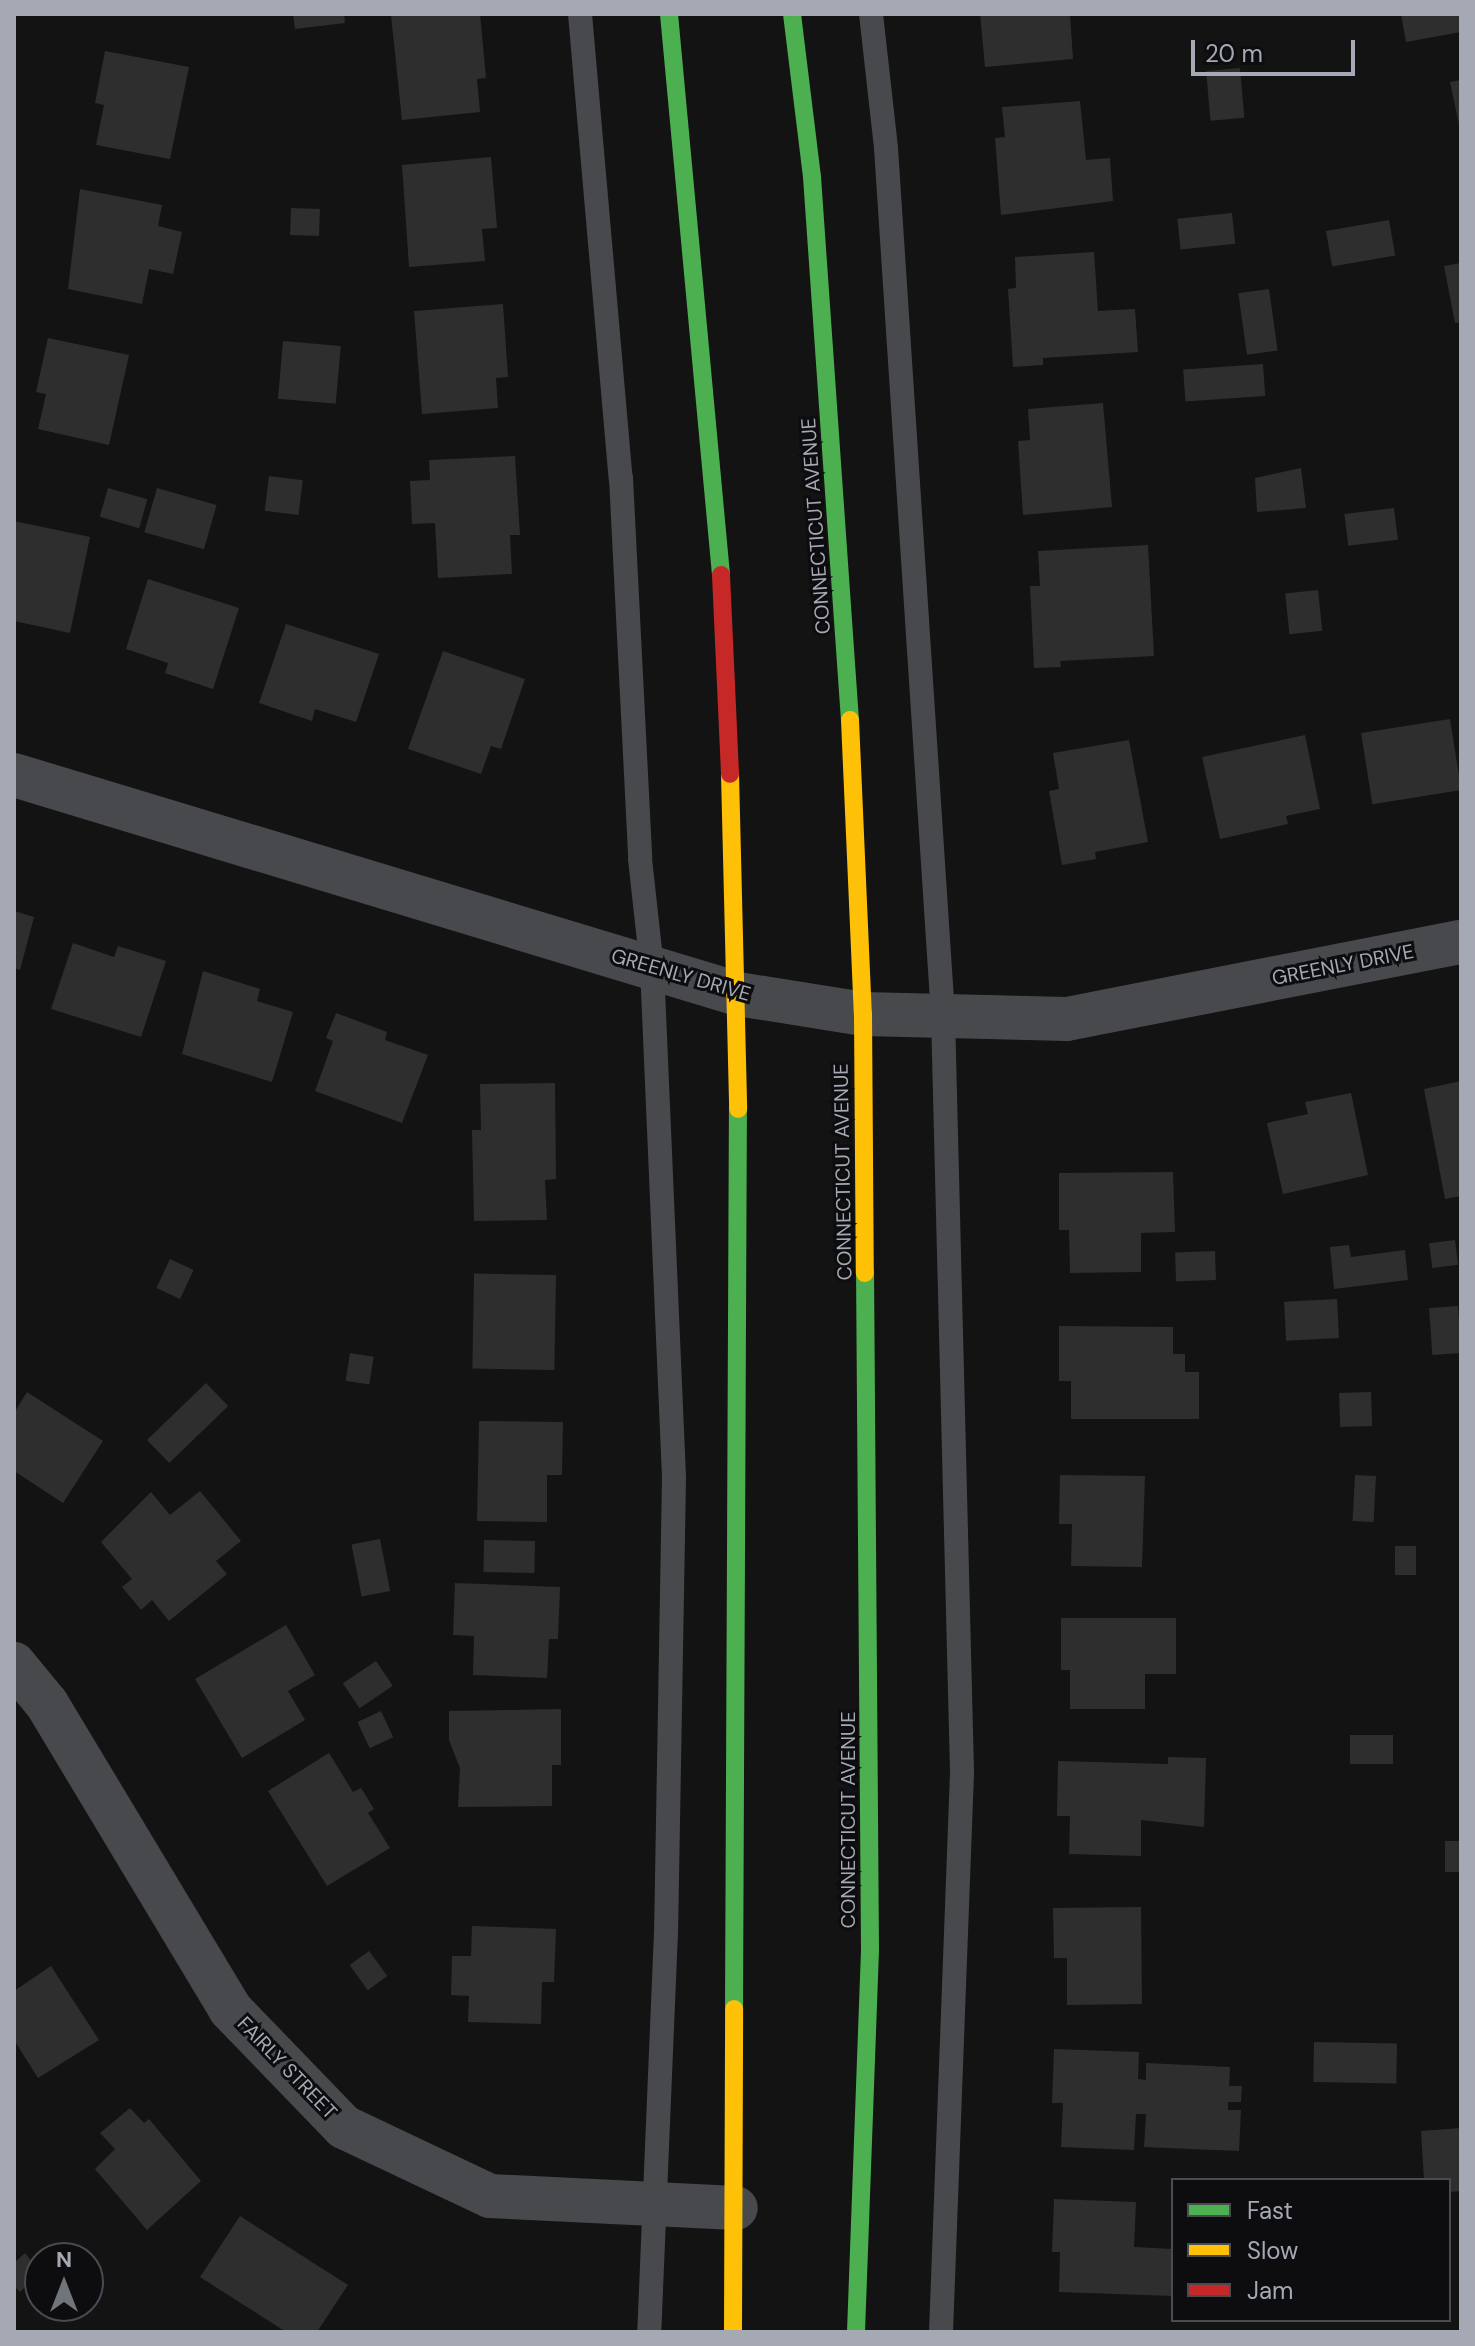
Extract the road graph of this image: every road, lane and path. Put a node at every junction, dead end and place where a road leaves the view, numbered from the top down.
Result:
1 (580, 14) edge
2 (669, 14) edge
3 (792, 14) edge
4 (871, 14) edge
5 (14, 775) edge
6 (1461, 942) edge
7 (652, 967) junction
8 (738, 994) junction
9 (863, 1014) junction
10 (943, 1015) junction
11 (14, 1664) edge
12 (655, 2205) junction
13 (736, 2208) junction
14 (649, 2332) edge
15 (733, 2332) edge
16 (856, 2332) edge
17 (941, 2332) edge

1 - 7 lane
2 - 8 main road
3 - 9 main road, CONNECTICUT AVENUE
4 - 10 lane
5 - 7 street, GREENLY DRIVE
6 - 10 street, GREENLY DRIVE
7 - 8 street, GREENLY DRIVE
7 - 12 lane
8 - 9 street, GREENLY DRIVE
8 - 13 main road
9 - 10 street, GREENLY DRIVE
9 - 16 main road, CONNECTICUT AVENUE
10 - 17 lane
11 - 12 street, FAIRLY STREET
12 - 13 street, FAIRLY STREET
12 - 14 lane
13 - 15 main road

